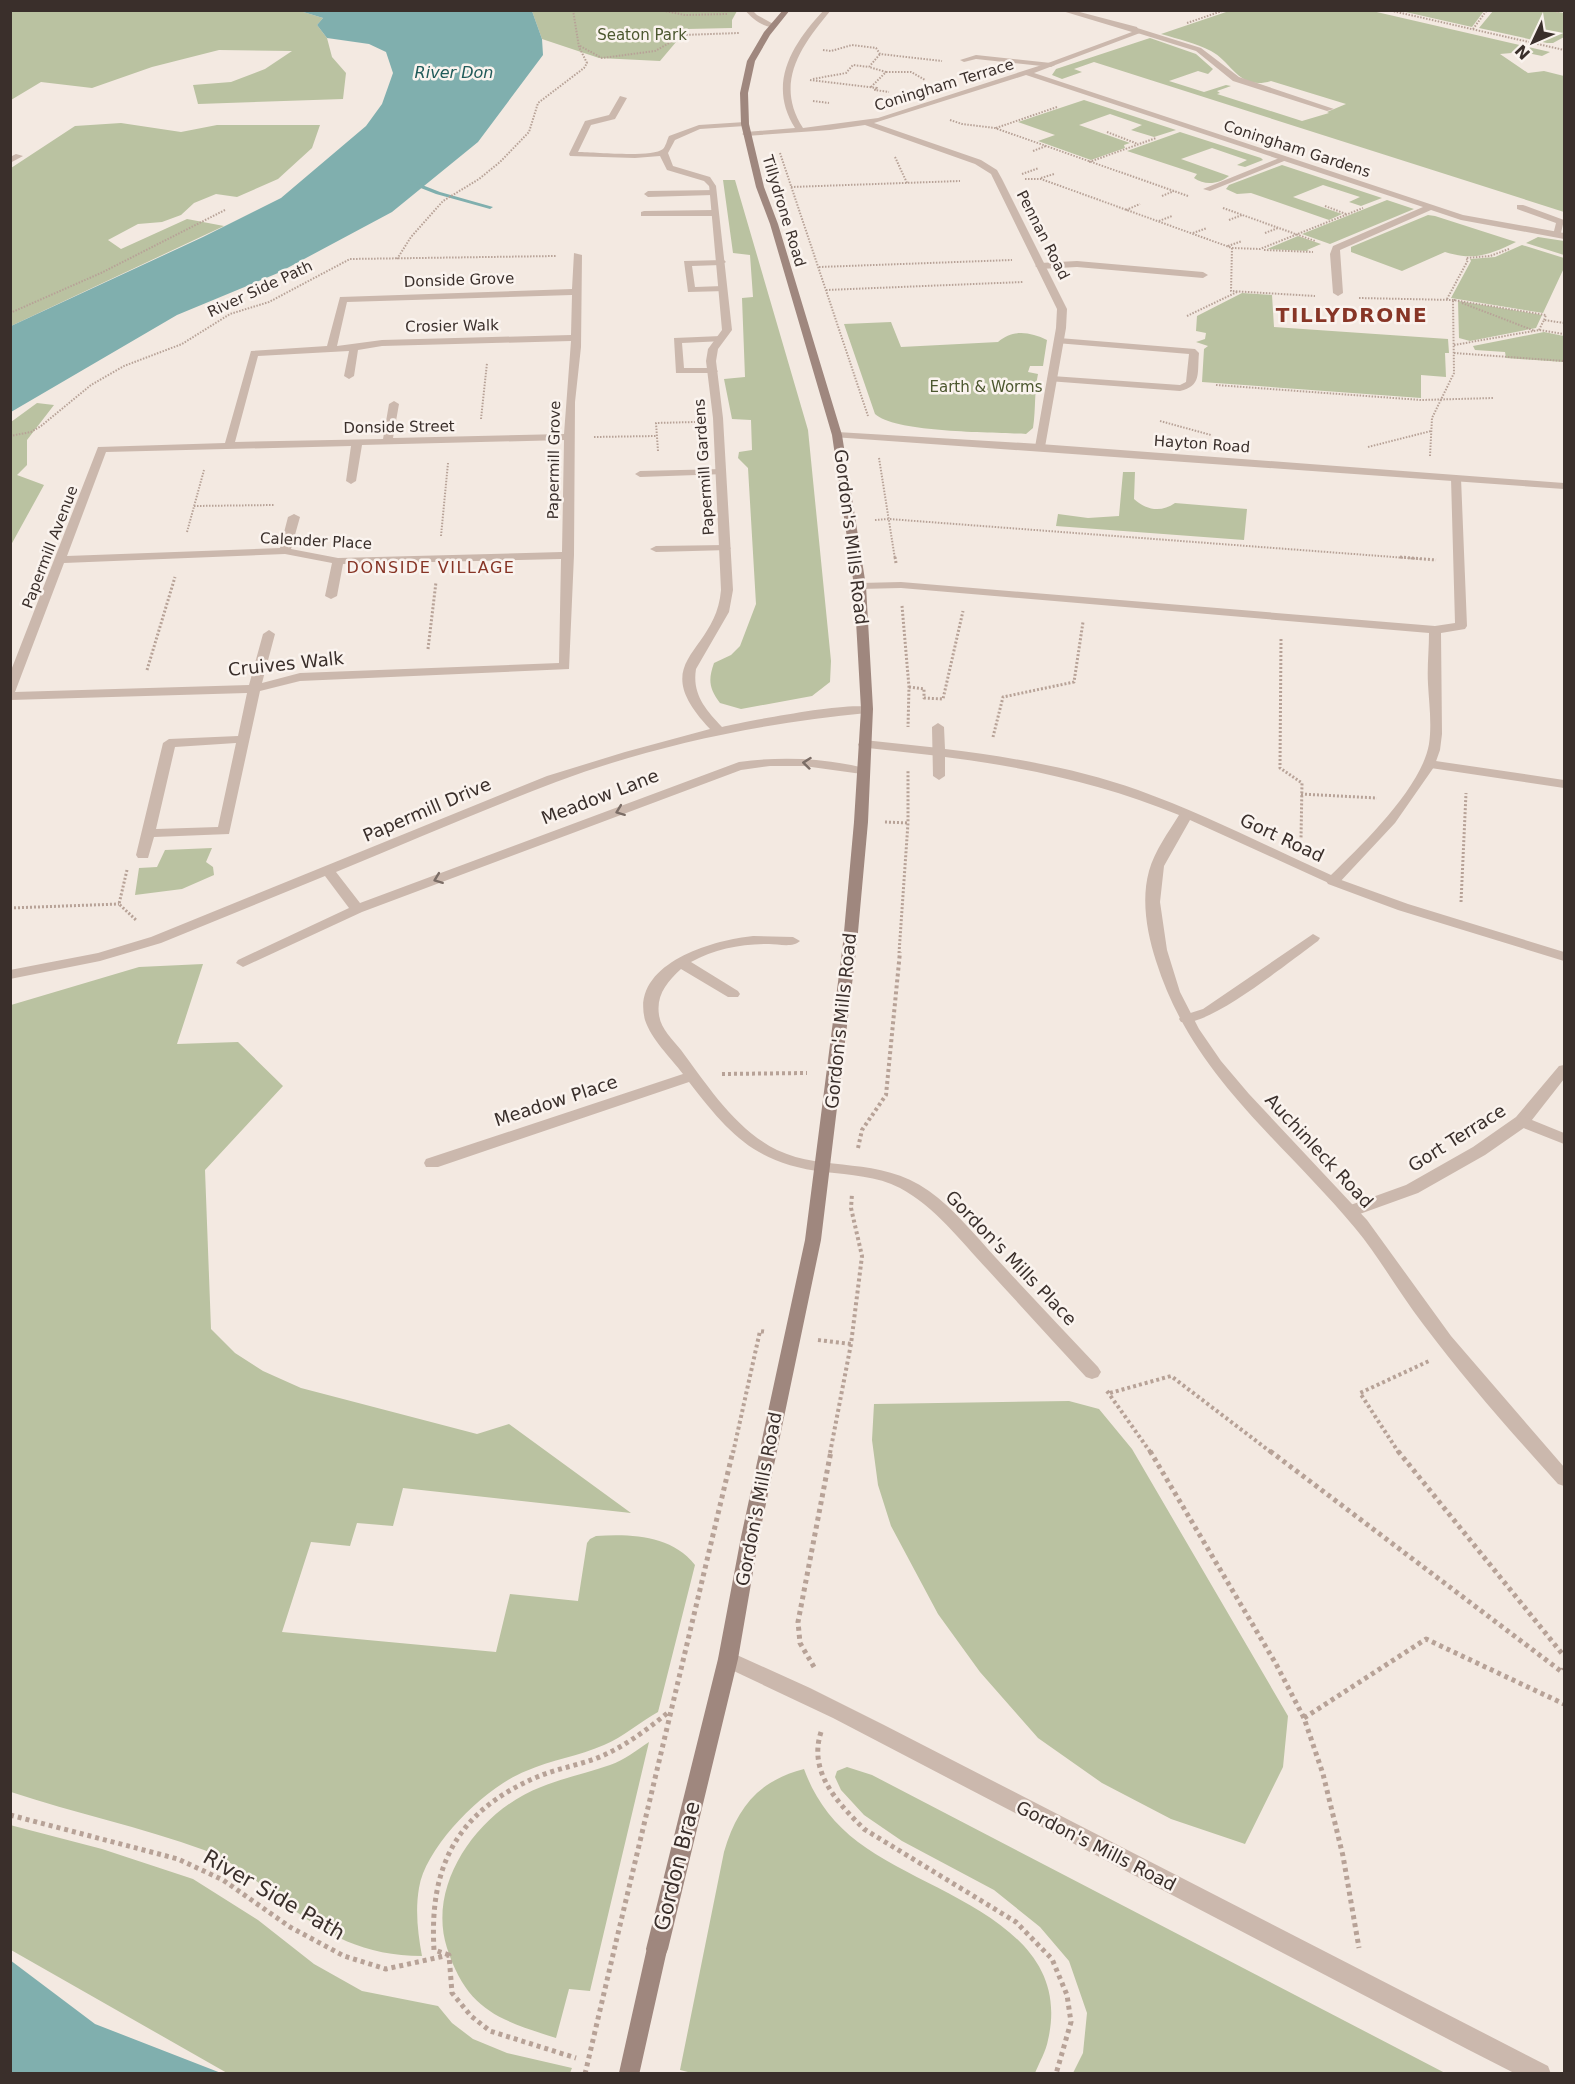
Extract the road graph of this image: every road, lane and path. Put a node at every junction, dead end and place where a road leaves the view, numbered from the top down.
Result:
1 (573, 10) edge
2 (660, 10) edge
3 (748, 10) edge
4 (788, 10) edge
5 (828, 10) edge
6 (1062, 10) edge
7 (1388, 10) edge
8 (1487, 10) edge
9 (754, 18) junction
10 (773, 26) junction
11 (1134, 29) junction
12 (1473, 29) junction
13 (710, 36) dead end
14 (580, 46) junction
15 (799, 47) junction
16 (1564, 50) edge
17 (880, 54) junction
18 (964, 60) dead end
19 (943, 61) dead end
20 (1051, 65) junction
21 (869, 67) junction
22 (886, 72) junction
23 (1026, 73) junction
24 (925, 80) dead end
25 (871, 87) junction
26 (888, 92) dead end
27 (1092, 96) junction
28 (623, 98) dead end
29 (1330, 109) dead end
30 (866, 123) junction
31 (962, 124) dead end
32 (995, 128) junction
33 (746, 129) junction
34 (800, 130) junction
35 (1107, 132) dead end
36 (1046, 146) junction
37 (892, 151) dead end
38 (1033, 151) dead end
39 (663, 152) junction
40 (19, 156) dead end
41 (1285, 159) junction
42 (10, 161) edge
43 (1089, 162) junction
44 (1039, 168) dead end
45 (1022, 174) dead end
46 (1054, 174) dead end
47 (1041, 179) dead end
48 (907, 183) dead end
49 (713, 189) junction
50 (1207, 189) dead end
51 (1174, 191) junction
52 (648, 194) dead end
53 (1394, 195) junction
54 (1162, 196) dead end
55 (1198, 200) dead end
56 (1140, 204) dead end
57 (1325, 206) dead end
58 (1220, 207) dead end
59 (1430, 207) junction
60 (1520, 207) dead end
61 (225, 210) dead end
62 (1126, 210) dead end
63 (714, 213) junction
64 (644, 214) dead end
65 (1346, 214) junction
66 (1242, 215) junction
67 (1172, 216) dead end
68 (1229, 220) dead end
69 (1159, 222) dead end
70 (1207, 228) dead end
71 (1278, 228) junction
72 (1265, 233) dead end
73 (1192, 234) dead end
74 (1297, 234) junction
75 (1561, 235) edge
76 (1242, 241) dead end
77 (1512, 247) dead end
78 (1260, 249) junction
79 (1335, 251) junction
80 (578, 255) joint
81 (397, 259) junction
82 (721, 262) junction
83 (1038, 263) junction
84 (818, 267) dead end
85 (1203, 275) dead end
86 (1048, 281) junction
87 (723, 289) junction
88 (826, 290) dead end
89 (1231, 291) dead end
90 (1238, 291) junction
91 (576, 292) junction
92 (1338, 293) dead end
93 (1318, 296) dead end
94 (1357, 298) dead end
95 (1447, 299) junction
96 (1453, 300) junction
97 (10, 313) edge
98 (1187, 316) dead end
99 (1544, 320) junction
100 (1564, 323) edge
101 (1539, 330) junction
102 (1534, 331) junction
103 (1564, 334) edge
104 (575, 338) junction
105 (721, 339) junction
106 (489, 340) junction
107 (1059, 341) junction
108 (1454, 345) junction
109 (354, 348) junction
110 (331, 349) junction
111 (1454, 353) junction
112 (1564, 361) edge
113 (713, 370) junction
114 (349, 376) dead end
115 (1052, 379) junction
116 (1191, 383) junction
117 (1494, 398) dead end
118 (1440, 400) junction
119 (394, 404) dead end
120 (717, 421) junction
121 (1160, 422) dead end
122 (1431, 430) junction
123 (837, 435) junction
124 (1212, 435) dead end
125 (10, 436) edge
126 (569, 437) junction
127 (479, 440) junction
128 (387, 443) junction
129 (357, 444) junction
130 (230, 446) junction
131 (1040, 447) junction
132 (1365, 448) dead end
133 (205, 463) dead end
134 (721, 472) junction
135 (640, 474) dead end
136 (1430, 476) junction
137 (1456, 478) junction
138 (90, 481) joint
139 (351, 481) dead end
140 (1564, 486) edge
141 (275, 505) dead end
142 (194, 506) junction
143 (294, 517) dead end
144 (850, 522) junction
145 (725, 548) junction
146 (656, 549) dead end
147 (285, 551) junction
148 (181, 555) junction
149 (568, 555) junction
150 (62, 560) junction
151 (338, 561) junction
152 (1458, 562) junction
153 (860, 586) junction
154 (968, 590) junction
155 (331, 596) dead end
156 (1087, 600) junction
157 (1281, 616) junction
158 (1436, 630) junction
159 (269, 634) dead end
160 (565, 666) joint
161 (909, 687) dead end
162 (254, 689) junction
163 (10, 690) edge
164 (141, 692) junction
165 (10, 696) edge
166 (867, 709) junction
167 (938, 727) dead end
168 (719, 731) junction
169 (244, 739) junction
170 (864, 744) junction
171 (939, 752) junction
172 (1000, 761) junction
173 (1429, 764) junction
174 (864, 772) junction
175 (1484, 772) junction
176 (939, 776) dead end
177 (1564, 784) edge
178 (1302, 794) junction
179 (1404, 800) junction
180 (1187, 814) junction
181 (148, 833) junction
182 (143, 855) joint
183 (1301, 867) junction
184 (328, 872) junction
185 (1333, 881) junction
186 (119, 904) junction
187 (10, 908) edge
188 (357, 909) junction
189 (132, 916) dead end
190 (1459, 926) junction
191 (1313, 938) dead end
192 (793, 941) dead end
193 (1564, 957) edge
194 (680, 962) junction
195 (243, 963) dead end
196 (10, 975) edge
197 (733, 994) dead end
198 (1186, 1019) junction
199 (1564, 1070) edge
200 (835, 1074) junction
201 (694, 1079) junction
202 (1522, 1120) junction
203 (1564, 1139) edge
204 (432, 1163) dead end
205 (824, 1166) junction
206 (1351, 1211) junction
207 (760, 1330) dead end
208 (1453, 1350) junction
209 (1092, 1372) joint
210 (1108, 1393) junction
211 (1564, 1479) edge
212 (1564, 1656) edge
213 (728, 1659) junction
214 (1564, 1669) edge
215 (1564, 1704) edge
216 (834, 1707) junction
217 (671, 1711) junction
218 (1304, 1718) junction
219 (10, 1815) edge
220 (449, 1955) junction
221 (1369, 1987) junction
222 (576, 2058) dead end
223 (585, 2073) edge
224 (629, 2073) edge
225 (1056, 2073) edge
226 (1540, 2073) edge

1 - 14 path
2 - 9 path
3 - 9 street
4 - 10 main road, Tillydrone Road
5 - 15 street
6 - 11 street
7 - 12 path
8 - 12 path
9 - 10 street
10 - 33 main road, Tillydrone Road
11 - 20 street, Coningham Terrace
11 - 29 street
12 - 16 path
13 - 14 path
14 - 81 path
15 - 17 path
15 - 34 street
17 - 19 path
17 - 21 path
18 - 20 street
20 - 23 street, Coningham Terrace
21 - 22 path
21 - 25 path
22 - 24 path
22 - 25 path
23 - 27 street, Coningham Gardens
23 - 30 street, Coningham Terrace
25 - 26 path
27 - 32 path
27 - 41 street, Coningham Gardens
28 - 39 street
30 - 34 street, Coningham Terrace
30 - 83 street, Pennan Road
31 - 32 path
32 - 36 path
33 - 34 street, Coningham Terrace
33 - 39 street, Coningham Terrace
33 - 123 main road, Tillydrone Road
35 - 43 path
36 - 38 path
36 - 43 path
37 - 48 path
39 - 49 street
40 - 42 street
41 - 50 street
41 - 53 street, Coningham Gardens
43 - 51 path
44 - 45 path
46 - 47 path
49 - 52 street
49 - 63 street, Papermill Gardens
51 - 54 path
51 - 55 path
53 - 59 street, Coningham Gardens
53 - 65 path
56 - 62 path
57 - 65 path
58 - 66 path
59 - 75 street, Coningham Gardens
59 - 79 street
60 - 75 street
61 - 97 path
63 - 64 street
63 - 82 street, Papermill Gardens
65 - 74 path
66 - 68 path
66 - 71 path
67 - 69 path
70 - 73 path
71 - 72 path
71 - 74 path
74 - 78 path
74 - 79 path
76 - 78 path
77 - 95 path
78 - 79 path
79 - 92 street
80 - 81 path, River Side Path
80 - 91 street, Papermill Grove
81 - 125 path, River Side Path
82 - 87 street, Papermill Gardens
82 - 87 street
83 - 84 path
83 - 85 street
83 - 86 street, Pennan Road
86 - 88 path
86 - 107 street, Pennan Road
87 - 105 street, Papermill Gardens
89 - 90 path
90 - 93 path
90 - 98 path
91 - 104 street, Papermill Grove
91 - 110 street, Donside Grove
94 - 95 path
95 - 96 path
96 - 99 path
96 - 102 path
96 - 108 path
99 - 100 path
99 - 101 path
101 - 102 path
101 - 103 path
102 - 108 path
104 - 106 street, Crosier Walk
104 - 126 street, Papermill Grove
105 - 113 street, Papermill Gardens
105 - 113 street
106 - 109 street, Crosier Walk
106 - 127 path
107 - 115 street, Pennan Road
107 - 116 street
108 - 111 path
109 - 110 street, Crosier Walk
109 - 114 street
110 - 130 street, Crosier Walk
111 - 112 path
111 - 118 path
113 - 120 street, Papermill Gardens
115 - 116 street
115 - 131 street, Pennan Road
116 - 118 path
117 - 118 path
118 - 122 path
119 - 128 street
120 - 126 path
120 - 134 street, Papermill Gardens
121 - 124 path
122 - 132 path
122 - 136 path
123 - 131 street, Hayton Road
123 - 144 main road, Gordon's Mills Road
126 - 127 street, Donside Street
126 - 149 street, Papermill Grove
127 - 128 street, Donside Street
128 - 129 street, Donside Street
129 - 130 street, Donside Street
129 - 139 street
130 - 138 street, Donside Street
131 - 136 street, Hayton Road
133 - 142 path
134 - 135 street
134 - 145 street, Papermill Gardens
136 - 137 street, Hayton Road
137 - 140 street, Hayton Road
137 - 152 street
138 - 150 street, Papermill Avenue
141 - 142 path
142 - 148 path
143 - 147 street
144 - 152 path
144 - 153 main road, Gordon's Mills Road
145 - 146 street
145 - 168 street, Papermill Gardens
147 - 148 street, Calender Place
147 - 151 street, Calender Place
148 - 150 street, Calender Place
148 - 164 path
149 - 151 street, Calender Place
149 - 160 street, Papermill Grove
150 - 163 street, Papermill Avenue
151 - 155 street
152 - 158 street
153 - 154 street
153 - 166 main road, Gordon's Mills Road
154 - 156 street
154 - 161 path
156 - 157 street
156 - 172 path
157 - 158 street
157 - 178 path
158 - 173 street, Gort Road
159 - 162 street
160 - 162 street, Cruives Walk
162 - 164 street, Cruives Walk
162 - 169 street
164 - 165 street, Cruives Walk
166 - 168 street, Papermill Drive
166 - 170 main road, Gordon's Mills Road
167 - 171 street
168 - 184 street, Papermill Drive
169 - 181 street
169 - 181 street
170 - 171 street, Gort Road
170 - 174 main road, Gordon's Mills Road
171 - 172 street, Gort Road
171 - 176 street
172 - 180 street, Gort Road
173 - 175 street
173 - 179 street, Gort Road
174 -> 188 street, Meadow Lane
174 - 200 main road, Gordon's Mills Road
175 - 177 street
175 - 190 path
178 - 179 path
178 - 183 path
179 - 185 street, Gort Road
180 - 183 street, Gort Road
180 - 198 street, Auchinleck Road
181 - 182 street
182 - 186 path
183 - 185 street, Gort Road
184 - 188 street
184 - 196 street, Papermill Drive
185 - 190 street
186 - 187 path
186 - 189 path
188 - 195 street, Meadow Lane
190 - 193 street
191 - 198 street
192 - 194 street
194 - 197 street
194 - 201 street
198 - 206 street, Auchinleck Road
199 - 202 street, Gort Terrace
200 - 201 path
200 - 205 main road, Gordon's Mills Road
201 - 204 street, Meadow Place
201 - 205 street
202 - 203 street
202 - 206 street, Gort Terrace
205 - 209 street, Gordon's Mills Place
205 - 213 main road, Gordon's Mills Road
206 - 208 street, Auchinleck Road
207 - 217 path
208 - 211 street, Auchinleck Road
208 - 212 path
209 - 210 path
210 - 214 path
210 - 218 path
213 - 216 street, Gordon's Mills Road
213 - 224 main road, Gordon Brae, bridge
215 - 218 path
216 - 221 street, Gordon's Mills Road
216 - 225 path
217 - 220 path
217 - 223 path, bridge
218 - 221 path
219 - 220 path, River Side Path
220 - 222 path
221 - 226 street, Gordon's Mills Road

